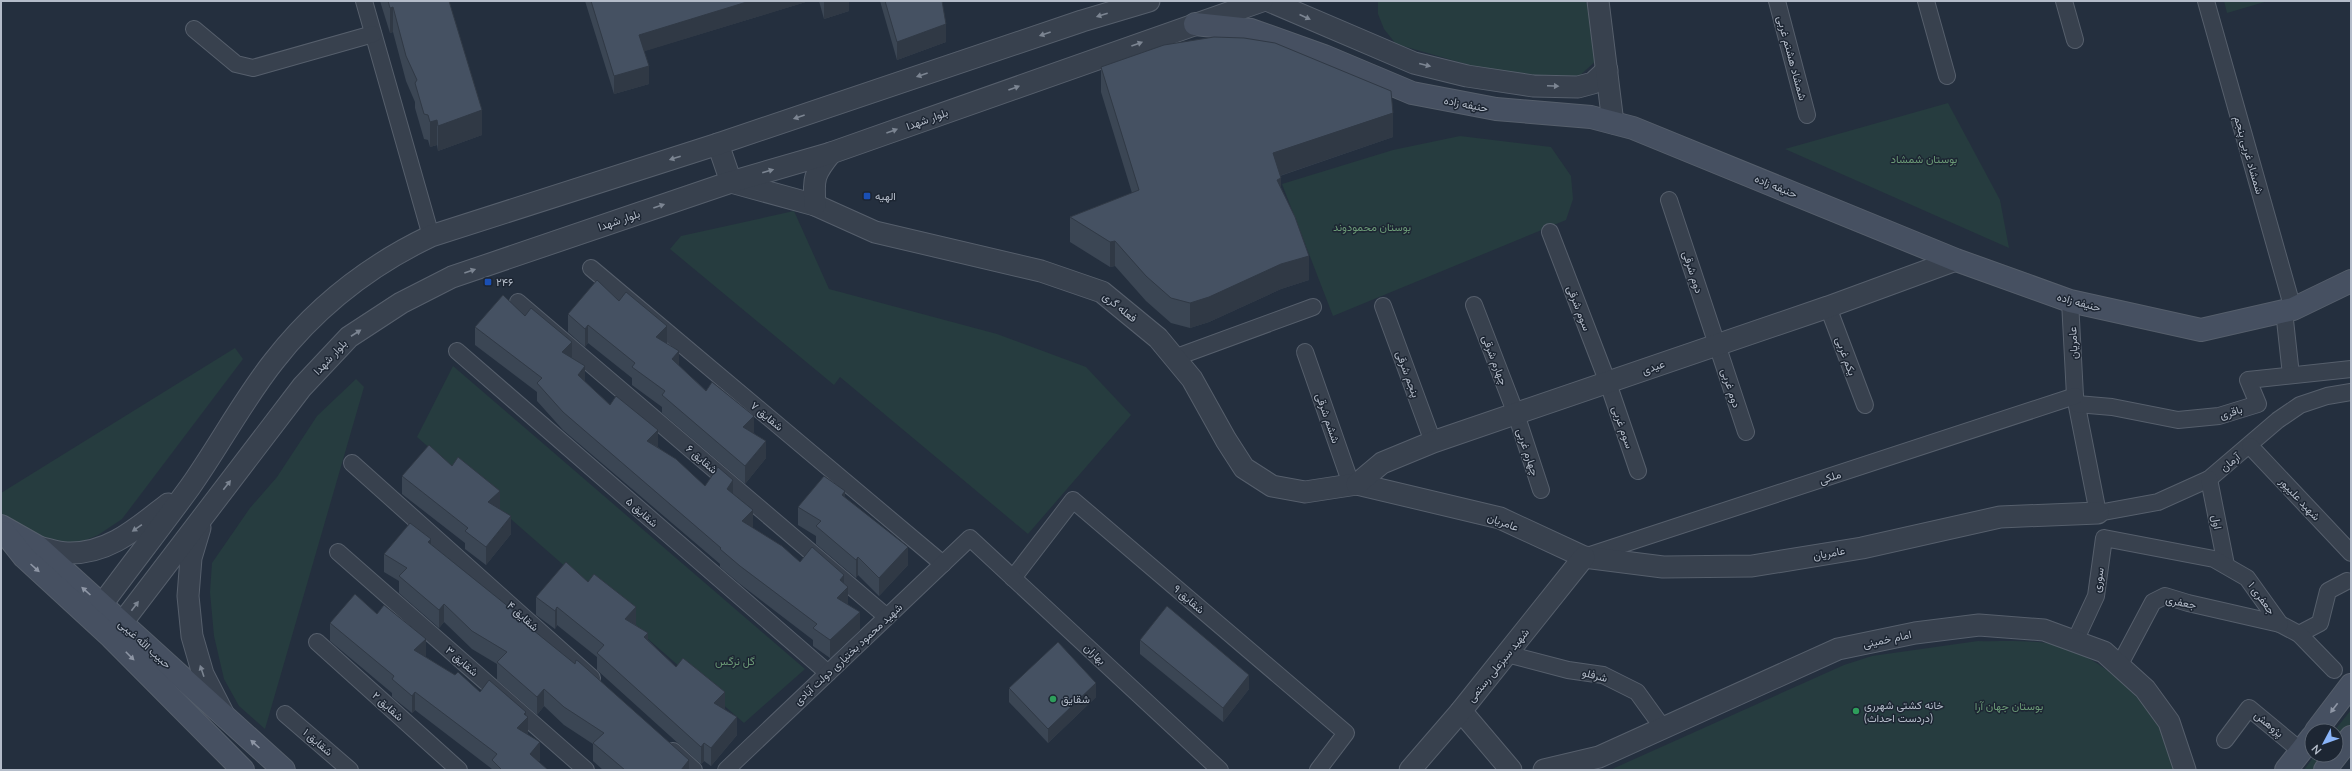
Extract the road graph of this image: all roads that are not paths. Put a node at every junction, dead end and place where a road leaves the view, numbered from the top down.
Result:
1 (364, 1) edge
2 (1149, 1) edge
3 (1262, 1) edge
4 (1269, 1) edge
5 (1598, 1) edge
6 (1777, 1) edge
7 (1926, 1) edge
8 (2064, 1) edge
9 (2206, 1) edge
10 (1195, 24) junction
11 (194, 29) dead end
12 (373, 34) junction
13 (2075, 40) dead end
14 (1607, 70) junction
15 (1947, 76) dead end
16 (1807, 115) dead end
17 (1613, 123) junction
18 (718, 144) junction
19 (831, 153) junction
20 (731, 182) junction
21 (1669, 200) dead end
22 (815, 206) junction
23 (1550, 232) dead end
24 (431, 236) junction
25 (1956, 260) junction
26 (591, 268) dead end
27 (2351, 281) edge
28 (2070, 301) junction
29 (518, 302) dead end
30 (1474, 305) dead end
31 (1383, 306) dead end
32 (1313, 307) dead end
33 (1828, 307) junction
34 (2288, 310) junction
35 (1716, 344) junction
36 (456, 351) dead end
37 (1305, 352) dead end
38 (1174, 358) junction
39 (2351, 369) edge
40 (2291, 375) junction
41 (1608, 383) junction
42 (2351, 392) edge
43 (2076, 400) junction
44 (1865, 405) dead end
45 (1516, 414) junction
46 (1746, 432) dead end
47 (1433, 442) junction
48 (2250, 446) junction
49 (352, 463) dead end
50 (1638, 471) dead end
51 (2209, 479) junction
52 (1354, 484) junction
53 (190, 487) junction
54 (1541, 490) dead end
55 (2098, 513) junction
56 (203, 516) junction
57 (1, 526) edge
58 (970, 538) joint
59 (2104, 538) joint
60 (38, 548) junction
61 (338, 552) dead end
62 (2351, 552) edge
63 (1584, 557) junction
64 (943, 564) junction
65 (2226, 565) junction
66 (1013, 578) junction
67 (2347, 581) dead end
68 (97, 612) junction
69 (887, 617) junction
70 (2280, 624) junction
71 (117, 630) junction
72 (2299, 634) junction
73 (2075, 641) junction
74 (317, 642) dead end
75 (1507, 654) junction
76 (2119, 666) junction
77 (2334, 670) dead end
78 (828, 672) junction
79 (2351, 685) edge
80 (606, 691) edge
81 (1461, 711) junction
82 (285, 714) dead end
83 (226, 718) junction
84 (2322, 723) edge
85 (1663, 728) junction
86 (2351, 737) edge
87 (659, 738) edge
88 (2225, 740) dead end
89 (2304, 743) edge
90 (2304, 747) edge
91 (243, 770) edge
92 (284, 770) edge
93 (350, 770) edge
94 (459, 770) edge
95 (586, 770) edge
96 (694, 770) edge
97 (726, 770) edge
98 (1220, 770) edge
99 (1318, 770) edge
100 (1410, 770) edge
101 (1511, 770) edge
102 (1544, 770) edge
103 (2185, 770) edge
104 (2286, 770) edge
105 (2325, 770) edge

1 - 12 street
2 -> 18 street
3 - 10 street, بلوار شهدا
4 -> 14 street
5 - 14 street
6 - 16 street, شمشاد هشتم غربی
7 - 15 street
8 - 13 street
9 - 34 street, شمشاد غربی پنجم
10 - 17 main road, حنیفه زاده
19 -> 10 street, بلوار شهدا
11 - 12 street
12 - 24 street
14 - 17 street
17 - 25 main road, حنیفه زاده
18 - 20 street
18 -> 24 street
20 -> 19 street, بلوار شهدا
19 - 22 street
20 - 22 street, فعله گری
56 -> 20 street, بلوار شهدا
21 - 35 street, دوم شرقی
22 - 38 street, فعله گری
23 - 41 street, سوم شرقی
24 - 53 street
25 - 28 main road, حنیفه زاده
25 - 33 street, عیدی
26 - 64 street, شقایق ۷
27 - 34 main road, حنیفه زاده
28 - 34 main road, حنیفه زاده
28 - 43 street, عامریان
29 - 69 street, شقایق ۶
30 - 45 street, چهارم شرقی
31 - 47 street, پنجم شرقی
32 - 38 street
33 - 35 street, عیدی
33 - 44 street, یکم غربی
34 - 40 street
35 - 41 street, عیدی
35 - 46 street, دوم غربی
36 - 78 street, شقایق ۵
37 - 52 street, ششم شرقی
38 - 52 street, فعله گری
39 - 40 street, باقری
40 - 43 street, باقری
41 - 45 street, عیدی
41 - 50 street, سوم غربی
42 - 48 street, آرمان
43 - 55 street, عامریان
43 - 63 street, ملکی
45 - 47 street, عیدی
45 - 54 street, چهارم غربی
47 - 52 street, عیدی
48 - 51 street, آرمان
48 - 62 street, شهید علیپور
49 - 80 street, شقایق ۴
51 - 55 street, آرمان
51 - 65 street, اول
52 - 63 street, عامریان
53 -> 60 street
53 - 68 street
55 - 63 street, عامریان
71 -> 56 street, بلوار شهدا
83 -> 56 street
57 - 60 main road, حبیب الله غیبی
57 -> 68 main road, حبیب الله غیبی
58 - 64 street, شهید محمود بختیاری دولت آبادی
58 - 66 street, بهاران
59 - 65 street, جعفری ۱
59 - 73 street, سوری
68 -> 60 main road, حبیب الله غیبی
61 - 95 street, شقایق ۳
63 - 75 street, شهید سبزعلی رستمی
64 - 69 street, شهید محمود بختیاری دولت آبادی
65 - 70 street, جعفری ۱
66 - 98 street, بهاران
66 - 99 street, شقایق ۹
67 - 72 street
68 - 71 main road, حبیب الله غیبی
69 - 78 street, شهید محمود بختیاری دولت آبادی
70 - 72 street, جعفری ۱
70 - 76 street, جعفری
71 - 83 main road, حبیب الله غیبی
71 -> 91 main road, حبیب الله غیبی
72 - 77 street, جعفری ۱
73 - 76 street, امام خمینی
73 - 85 street, امام خمینی
74 - 94 street, شقایق ۲
75 - 81 street, شهید سبزعلی رستمی
75 - 85 street, شرفلو
76 - 103 street, امام خمینی
78 - 97 street, شهید محمود بختیاری دولت آبادی
79 -> 84 main road
81 - 100 street, شهید سبزعلی رستمی
81 - 101 street
82 - 93 street, شقایق ۱
92 -> 83 main road, حبیب الله غیبی
85 - 102 street, امام خمینی
86 - 105 main road
87 - 96 street
88 - 89 street, پژوهش
90 - 104 main road

